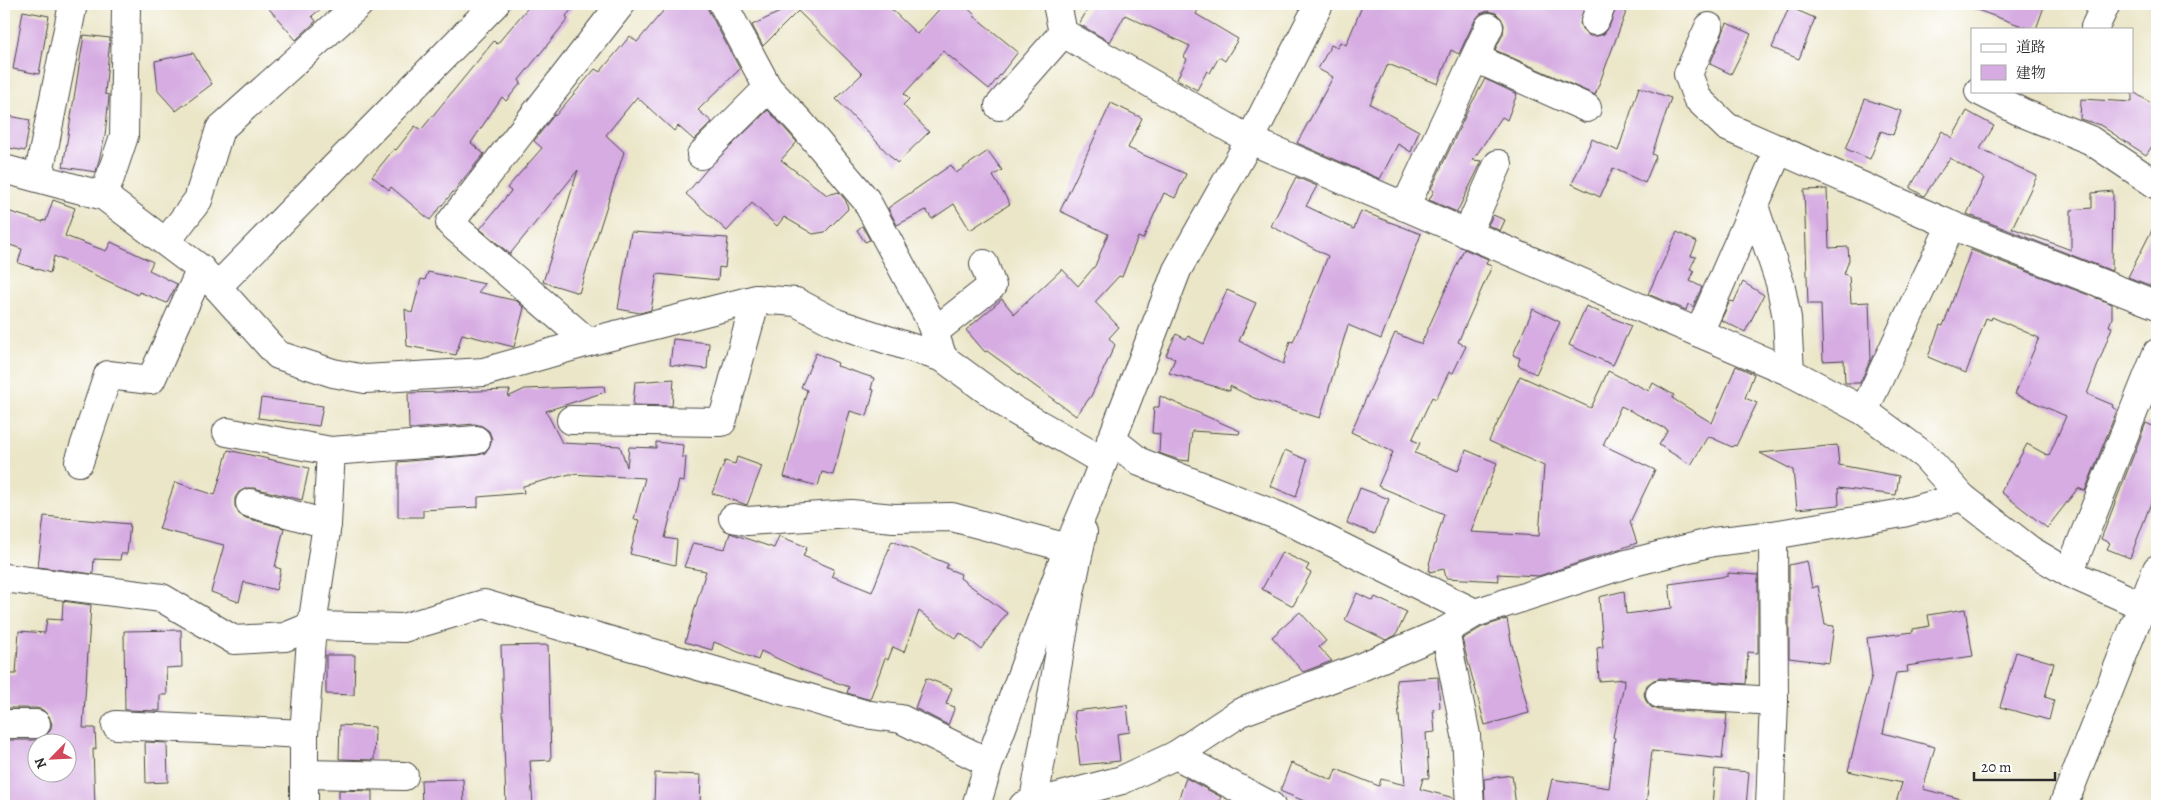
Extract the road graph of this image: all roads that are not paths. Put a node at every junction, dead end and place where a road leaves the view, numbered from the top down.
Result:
1 (73, 4) edge
2 (359, 4) edge
3 (495, 4) edge
4 (621, 4) edge
5 (723, 4) edge
6 (1056, 4) edge
7 (1319, 4) edge
8 (126, 7) dead end
9 (1489, 27) dead end
10 (1710, 27) dead end
11 (1063, 33) junction
12 (1474, 58) junction
13 (768, 88) junction
14 (1980, 92) edge
15 (999, 106) dead end
16 (1587, 108) dead end
17 (1250, 140) junction
18 (1779, 149) junction
19 (701, 155) dead end
20 (1498, 164) dead end
21 (4, 169) edge
22 (38, 178) junction
23 (2157, 185) edge
24 (104, 196) junction
25 (1754, 206) junction
26 (1406, 207) junction
27 (1951, 225) junction
28 (1467, 234) junction
29 (166, 242) junction
30 (984, 264) dead end
31 (209, 278) junction
32 (756, 299) junction
33 (2157, 305) edge
34 (934, 332) junction
35 (1699, 333) junction
36 (588, 342) junction
37 (2157, 353) edge
38 (943, 358) junction
39 (1790, 372) junction
40 (1864, 411) junction
41 (571, 420) dead end
42 (227, 432) dead end
43 (476, 440) dead end
44 (1107, 450) junction
45 (331, 451) junction
46 (79, 462) dead end
47 (1092, 491) junction
48 (1962, 498) junction
49 (250, 503) dead end
50 (733, 518) dead end
51 (328, 524) junction
52 (1773, 535) junction
53 (1068, 548) junction
54 (2157, 569) edge
55 (2069, 573) junction
56 (4, 578) edge
57 (2150, 607) edge
58 (1475, 613) junction
59 (312, 626) junction
60 (1445, 631) junction
61 (1660, 694) dead end
62 (1774, 701) junction
63 (4, 724) edge
64 (36, 724) dead end
65 (116, 725) dead end
66 (304, 734) junction
67 (1176, 754) junction
68 (989, 763) junction
69 (304, 774) junction
70 (404, 776) dead end
71 (1030, 805) edge
72 (304, 806) edge
73 (976, 806) edge
74 (1271, 806) edge
75 (1470, 806) edge
76 (1770, 806) edge
77 (2063, 806) edge

1 - 22 street
2 - 29 street
3 - 31 street
4 - 36 street
5 - 13 street
6 - 11 street
7 - 17 street
8 - 24 street
9 - 12 street
10 - 18 street
11 - 15 street
11 - 17 street
12 - 16 street
12 - 26 street
13 - 19 street
13 - 34 street
14 - 23 street
17 - 26 street
17 - 44 street
18 - 25 street
18 - 27 street
20 - 28 street
21 - 22 street
22 - 24 street
24 - 29 street
25 - 35 street
25 - 39 street
26 - 28 street
27 - 33 street
27 - 40 street
28 - 35 street
29 - 31 street
30 - 34 street
31 - 36 street
31 - 46 street
32 - 36 street
32 - 38 street
32 - 41 street
34 - 38 street
35 - 39 street
37 - 55 street
38 - 44 street
39 - 40 street
40 - 48 street
42 - 45 street
43 - 45 street
44 - 47 street
44 - 58 street
45 - 51 street
47 - 53 street
47 - 71 street
48 - 52 street
48 - 55 street
49 - 51 street
50 - 53 street
51 - 59 street
52 - 58 street
52 - 62 street
53 - 68 street
54 - 57 street
55 - 57 street
56 - 59 street
57 - 77 street
58 - 60 street
59 - 66 street
59 - 68 street
60 - 67 street
60 - 75 street
61 - 62 street
62 - 76 street
63 - 64 street
65 - 66 street
66 - 69 street
67 - 71 street
67 - 74 street
68 - 73 street
69 - 70 street
69 - 72 street

